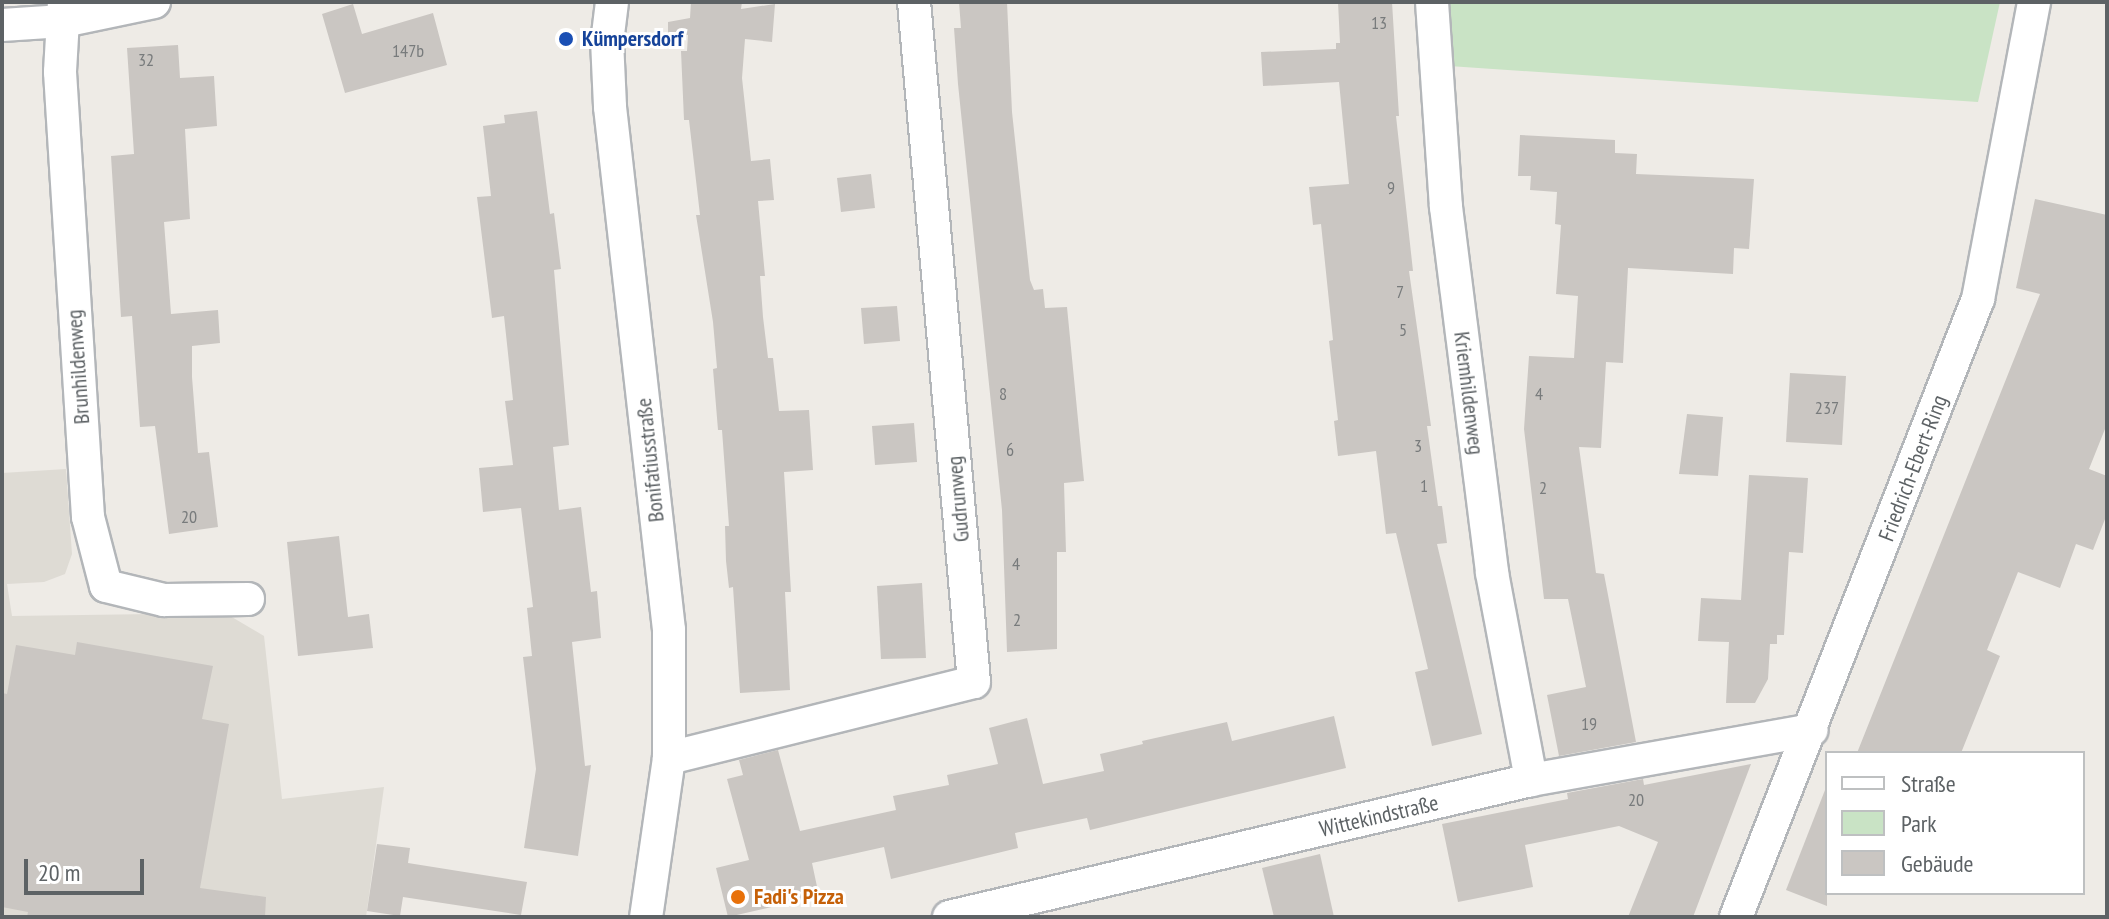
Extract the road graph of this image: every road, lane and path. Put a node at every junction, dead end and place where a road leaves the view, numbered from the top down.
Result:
1 (154, 2) edge
2 (612, 2) edge
3 (914, 2) edge
4 (1432, 2) edge
5 (2034, 2) edge
6 (64, 11) edge
7 (2, 25) edge
8 (248, 599) dead end
9 (1812, 730) junction
10 (669, 758) junction
11 (1531, 780) junction
12 (646, 917) edge
13 (949, 917) edge
14 (1736, 917) edge

1 - 6 street
2 - 10 street, Bonifatiusstraße
3 - 10 street, Gudrunweg
4 - 11 street, Kriemhildenweg
5 - 9 street, Friedrich-Ebert-Ring
6 - 7 street
6 - 8 street, Brunhildenweg
9 - 11 street, Wittekindstraße
9 - 14 street, Friedrich-Ebert-Ring
10 - 12 street, Bonifatiusstraße
11 - 13 street, Wittekindstraße

